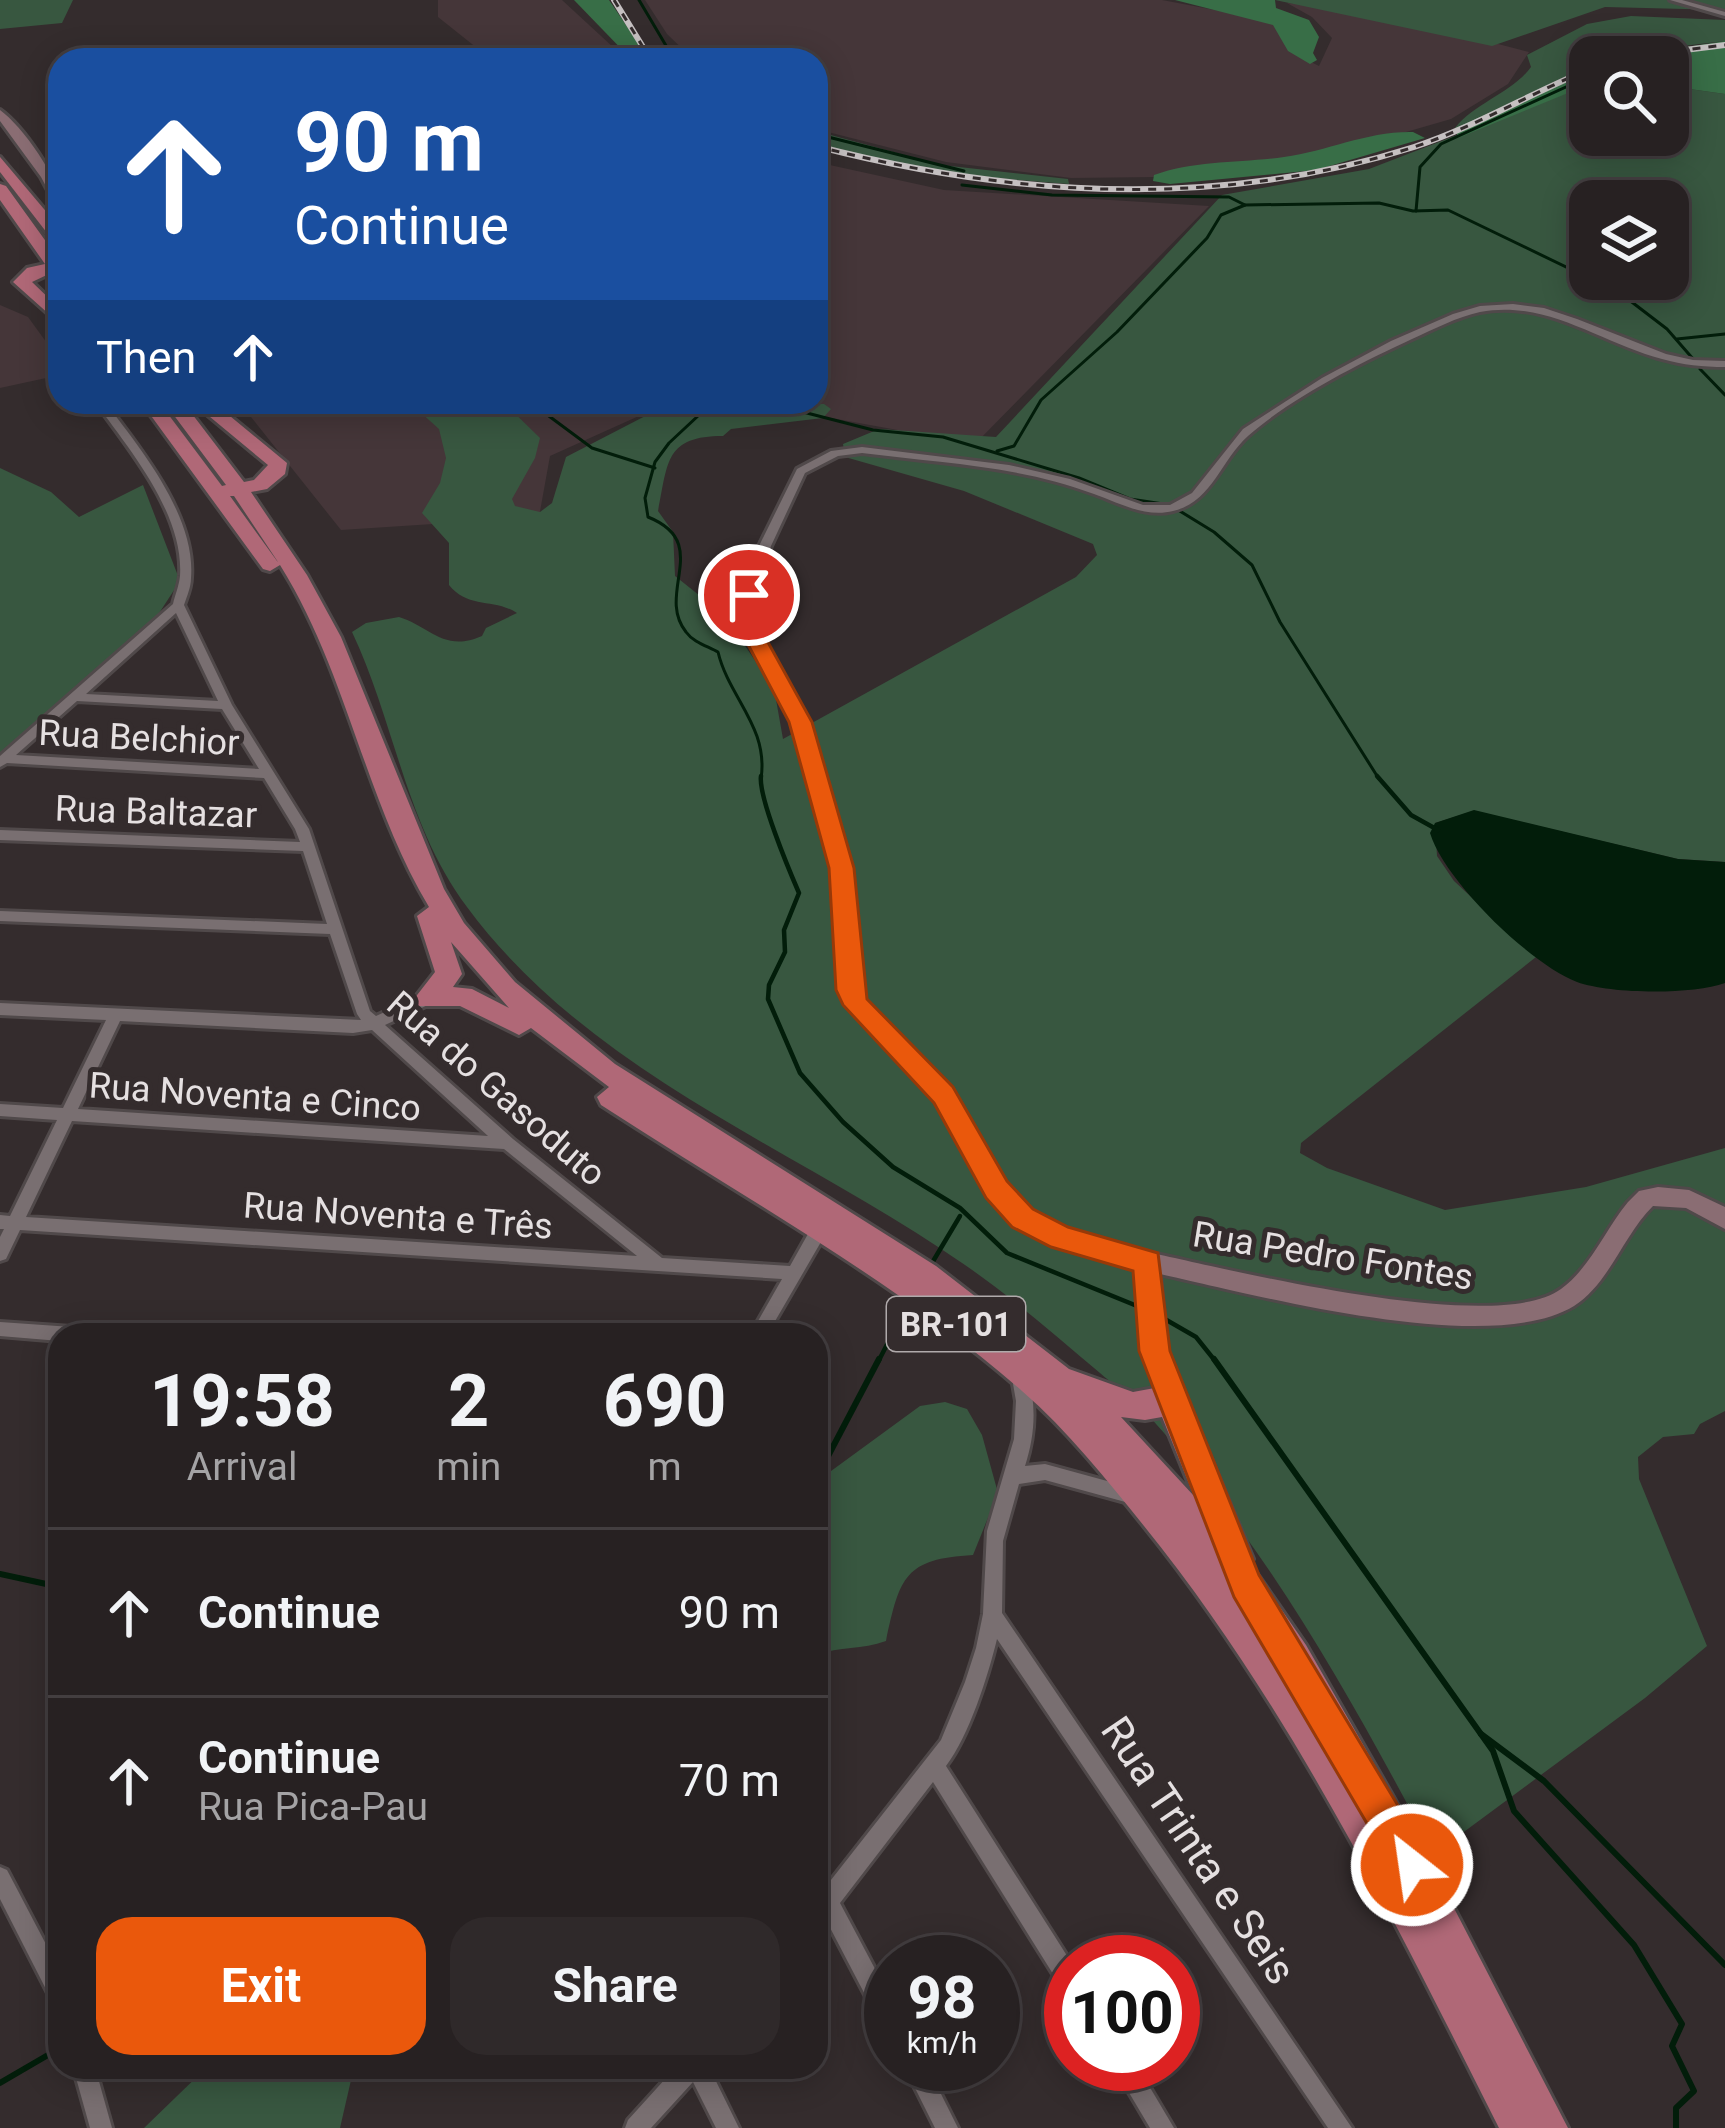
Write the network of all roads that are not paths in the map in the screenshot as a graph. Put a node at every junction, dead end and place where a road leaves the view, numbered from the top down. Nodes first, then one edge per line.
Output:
1 (1674, 0) edge
2 (1725, 14) edge
3 (0, 112) edge
4 (0, 162) edge
5 (48, 178) edge
6 (0, 189) edge
7 (48, 214) edge
8 (48, 255) edge
9 (48, 271) edge
10 (48, 307) edge
11 (1725, 364) edge
12 (109, 414) edge
13 (159, 414) edge
14 (181, 414) edge
15 (216, 414) edge
16 (211, 487) junction
17 (241, 491) junction
18 (178, 605) junction
19 (75, 697) junction
20 (226, 705) junction
21 (3, 761) edge
22 (269, 774) junction
23 (0, 835) edge
24 (309, 847) junction
25 (0, 916) edge
26 (430, 916) junction
27 (334, 929) junction
28 (427, 999) junction
29 (0, 1009) edge
30 (116, 1014) junction
31 (373, 1024) junction
32 (519, 1025) junction
33 (0, 1110) edge
34 (64, 1113) junction
35 (506, 1143) junction
36 (1725, 1220) edge
37 (6, 1222) edge
38 (819, 1230) junction
39 (0, 1254) edge
40 (1148, 1262) junction
41 (661, 1266) junction
42 (793, 1273) junction
43 (765, 1323) edge
44 (0, 1329) edge
45 (48, 1332) edge
46 (1033, 1369) junction
47 (1172, 1399) junction
48 (1016, 1476) junction
49 (1145, 1501) junction
50 (1246, 1585) junction
51 (992, 1615) junction
52 (934, 1765) junction
53 (0, 1877) edge
54 (828, 1901) edge
55 (828, 1919) edge
56 (1044, 1939) edge
57 (48, 1970) edge
58 (864, 1977) edge
59 (87, 2079) edge
60 (683, 2079) edge
61 (701, 2079) edge
62 (928, 2091) edge
63 (1140, 2091) edge
64 (101, 2128) edge
65 (636, 2128) edge
66 (728, 2128) edge
67 (947, 2128) edge
68 (1163, 2128) edge
69 (1341, 2128) edge
70 (1521, 2128) edge
71 (1547, 2128) edge

1 - 2 street
3 - 5 street
4 - 7 highway
6 - 8 highway
9 - 10 highway
11 - 40 street, Rua Pedro Fontes
12 - 18 street
13 - 16 highway, BR-101
14 - 17 highway, BR-101
15 - 17 highway
16 - 17 highway
16 - 26 highway, BR-101
17 - 46 highway, BR-101
18 - 19 street
18 - 20 street, Rua do Gasoduto
19 - 20 street
19 - 21 street
20 - 22 street, Rua do Gasoduto
21 - 22 street, Rua Belchior
22 - 24 street, Rua do Gasoduto
23 - 24 street, Rua Baltazar
24 - 27 street, Rua do Gasoduto
25 - 27 street
26 - 28 highway
26 - 32 highway, BR-101
27 - 31 street, Rua do Gasoduto
28 - 31 street
28 - 32 highway
29 - 30 street
30 - 31 street
30 - 34 street
31 - 35 street, Rua do Gasoduto
32 - 38 highway, BR-101
33 - 34 street, Rua Noventa e Cinco
34 - 35 street, Rua Noventa e Cinco
34 - 37 street
35 - 41 street, Rua do Gasoduto
36 - 40 street, Rua Pedro Fontes
37 - 39 street
37 - 41 street, Rua Noventa e Três
38 - 42 street
38 - 46 highway, BR-101
40 - 47 street
41 - 42 street, Rua Noventa e Três
42 - 43 street
44 - 45 street
46 - 47 highway
46 - 48 street
46 - 49 highway, BR-101
46 - 50 highway, BR-101
47 - 50 highway
48 - 49 street
48 - 51 street
49 - 70 highway, BR-101
50 - 71 highway, BR-101
51 - 52 street
51 - 69 street, Rua Trinta e Seis
52 - 54 street
52 - 56 street
53 - 57 street
55 - 58 street
59 - 64 street
60 - 65 street
61 - 66 street
62 - 67 street
63 - 68 street

